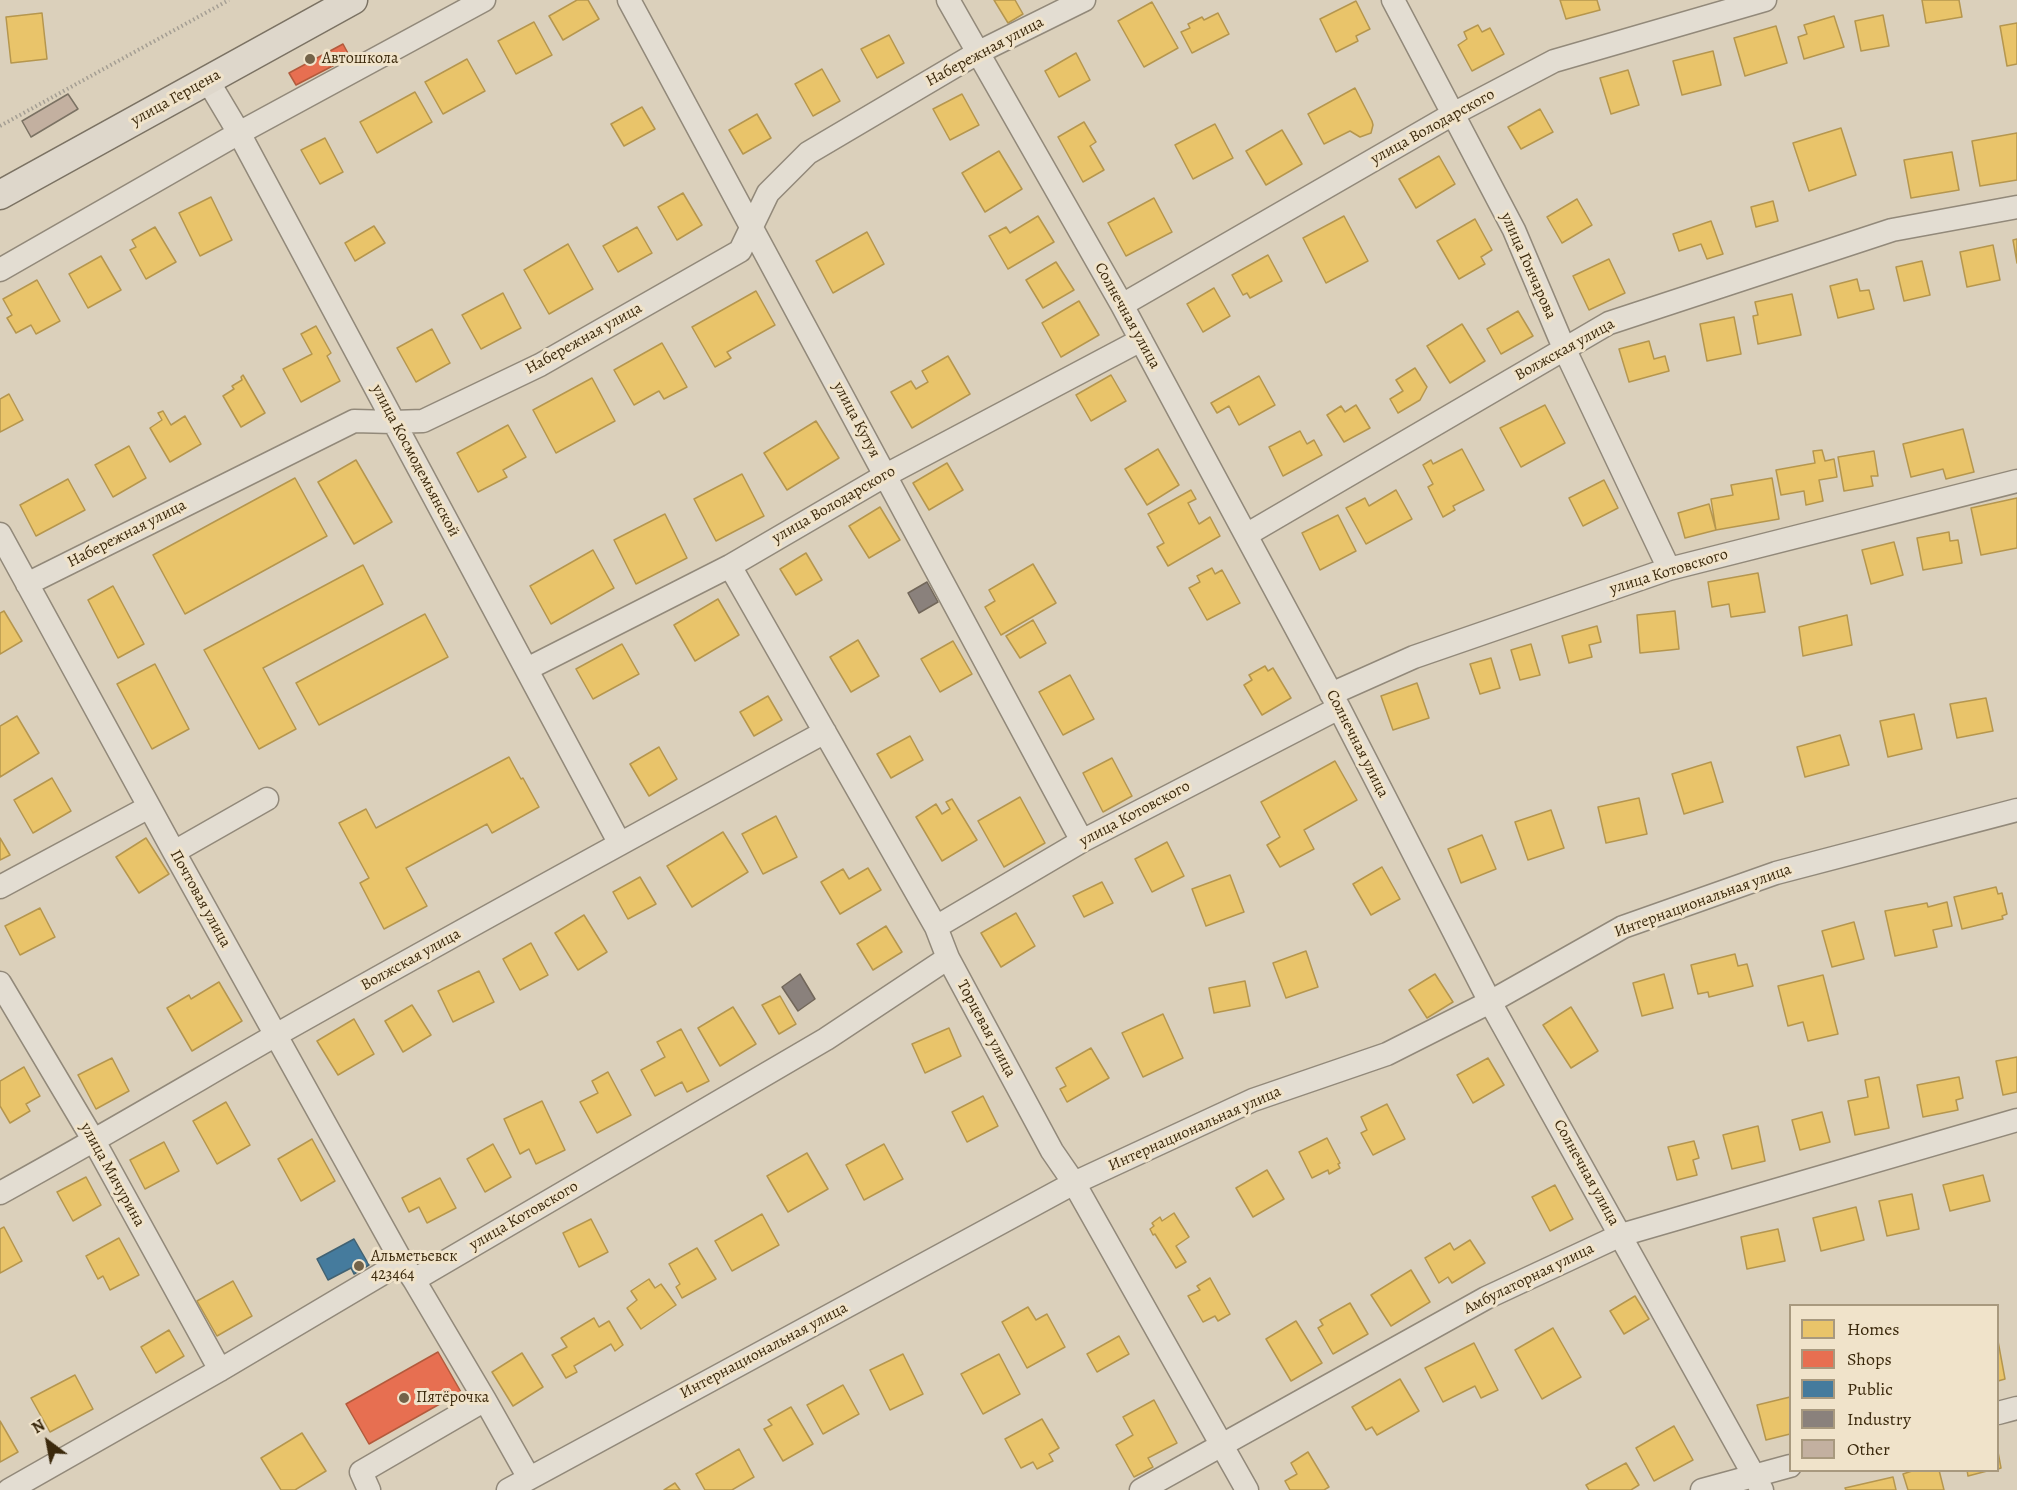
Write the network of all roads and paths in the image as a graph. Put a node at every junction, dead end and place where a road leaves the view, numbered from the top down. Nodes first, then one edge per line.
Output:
1 (229, 0) edge
2 (353, 0) edge
3 (484, 0) edge
4 (629, 0) edge
5 (948, 0) edge
6 (1084, 0) edge
7 (1394, 0) edge
8 (1765, 0) edge
9 (979, 52) junction
10 (208, 81) junction
11 (1453, 114) junction
12 (0, 126) edge
13 (239, 133) junction
14 (0, 195) edge
15 (2017, 207) edge
16 (753, 228) junction
17 (0, 270) edge
18 (1122, 305) junction
19 (1141, 340) junction
20 (1564, 348) junction
21 (393, 422) junction
22 (886, 475) junction
23 (2017, 481) edge
24 (0, 534) edge
25 (1246, 535) junction
26 (730, 566) junction
27 (1669, 569) junction
28 (15, 576) edge
29 (527, 669) junction
30 (1335, 701) junction
31 (825, 732) junction
32 (267, 799) dead end
33 (149, 807) junction
34 (2017, 810) edge
35 (1082, 841) junction
36 (620, 843) junction
37 (174, 852) junction
38 (0, 887) edge
39 (936, 927) junction
40 (948, 958) junction
41 (0, 983) edge
42 (1490, 1002) junction
43 (275, 1036) junction
44 (2017, 1120) edge
45 (94, 1141) junction
46 (1074, 1183) junction
47 (0, 1193) edge
48 (1620, 1234) junction
49 (408, 1271) junction
50 (220, 1370) junction
51 (485, 1400) junction
52 (2017, 1408) edge
53 (1999, 1413) edge
54 (1222, 1446) junction
55 (1789, 1467) edge
56 (529, 1478) junction
57 (1758, 1483) edge
58 (9, 1490) edge
59 (369, 1490) edge
60 (508, 1490) edge
61 (1141, 1490) edge
62 (1247, 1490) edge
63 (1702, 1490) edge

1 - 12 path
2 - 10 main road, улица Герцена
3 - 13 street
4 - 16 street, улица Кутуя
5 - 9 street, Солнечная улица
6 - 9 street, Набережная улица
7 - 11 street, улица Гончарова
8 - 11 street, улица Володарского
9 - 16 street, Набережная улица
9 - 18 street, Солнечная улица
10 - 13 street, улица Космодемьянской
10 - 14 main road, улица Герцена
11 - 18 street, улица Володарского
11 - 20 street, улица Гончарова
13 - 17 street
13 - 21 street, улица Космодемьянской
15 - 20 street, Волжская улица
16 - 21 street, Набережная улица
16 - 22 street, улица Кутуя
18 - 19 street, Солнечная улица
19 - 22 street, улица Володарского
19 - 25 street, Солнечная улица
20 - 25 street, Волжская улица
20 - 27 street, улица Гончарова
21 - 28 street, Набережная улица
21 - 29 street, улица Космодемьянской
22 - 26 street, улица Володарского
22 - 35 street, улица Кутуя
23 - 27 street, улица Котовского
24 - 28 street, Почтовая улица
25 - 30 street, Солнечная улица
26 - 29 street, улица Володарского
26 - 31 street, Торцевая улица
27 - 30 street, улица Котовского
28 - 33 street, Почтовая улица
29 - 36 street, улица Космодемьянской
30 - 35 street, улица Котовского
30 - 42 street, Солнечная улица
31 - 36 street, Волжская улица
31 - 39 street, Торцевая улица
32 - 37 street
33 - 37 street, Почтовая улица
33 - 38 street
34 - 42 street, Интернациональная улица
35 - 39 street, улица Котовского
36 - 43 street, Волжская улица
37 - 43 street, Почтовая улица
39 - 40 street, Торцевая улица
40 - 46 street, Торцевая улица
40 - 49 street, улица Котовского
41 - 45 street, улица Мичурина
42 - 46 street, Интернациональная улица
42 - 48 street, Солнечная улица
43 - 45 street, Волжская улица
43 - 49 street, Почтовая улица
44 - 48 street, Амбулаторная улица
45 - 47 street, Волжская улица
45 - 50 street, улица Мичурина
46 - 54 street, Торцевая улица
46 - 56 street, Интернациональная улица
48 - 54 street, Амбулаторная улица
48 - 57 street, Солнечная улица
49 - 50 street, улица Котовского
49 - 51 street, Почтовая улица
50 - 58 street, улица Котовского
51 - 56 street, Почтовая улица
51 - 59 street
52 - 53 street
54 - 61 street, Амбулаторная улица
54 - 62 street, Торцевая улица
55 - 57 street
56 - 60 street, Интернациональная улица
57 - 63 street

